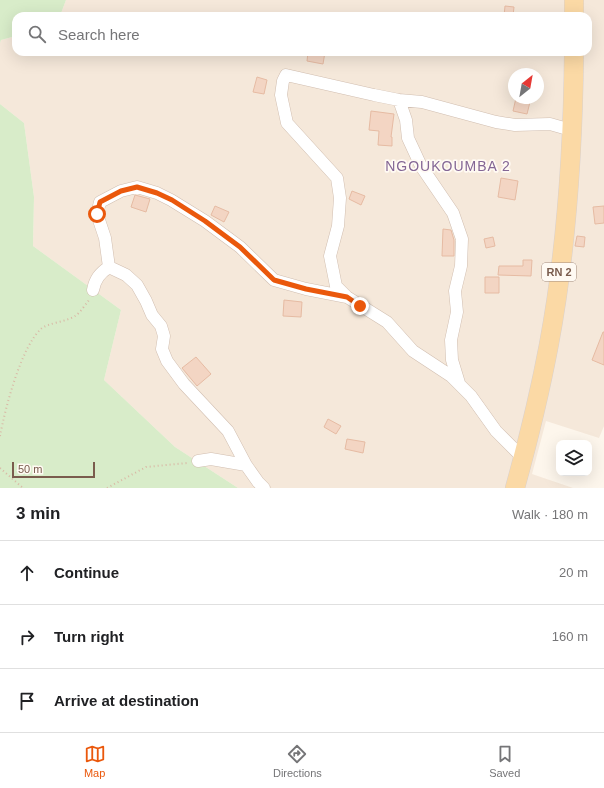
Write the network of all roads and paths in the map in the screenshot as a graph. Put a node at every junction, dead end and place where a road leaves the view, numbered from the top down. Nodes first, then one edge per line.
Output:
1 (574, 0) edge
2 (574, 12) edge
3 (574, 56) edge
4 (399, 100) junction
5 (571, 130) junction
6 (109, 267) junction
7 (93, 290) joint
8 (347, 297) junction
9 (459, 384) junction
10 (0, 436) edge
11 (523, 458) junction
12 (198, 461) joint
13 (246, 465) junction
14 (0, 468) edge
15 (23, 488) edge
16 (106, 488) edge
17 (264, 488) edge
18 (515, 488) edge

1 - 2 main road
3 - 5 main road, RN 2
4 - 5 street
4 - 8 street
4 - 9 street
5 - 11 main road, RN 2
6 - 7 street
6 - 8 street
6 - 13 street
7 - 10 path
8 - 9 street
9 - 11 street
11 - 18 main road, RN 2
12 - 13 street
12 - 16 path
13 - 17 street
14 - 15 path

